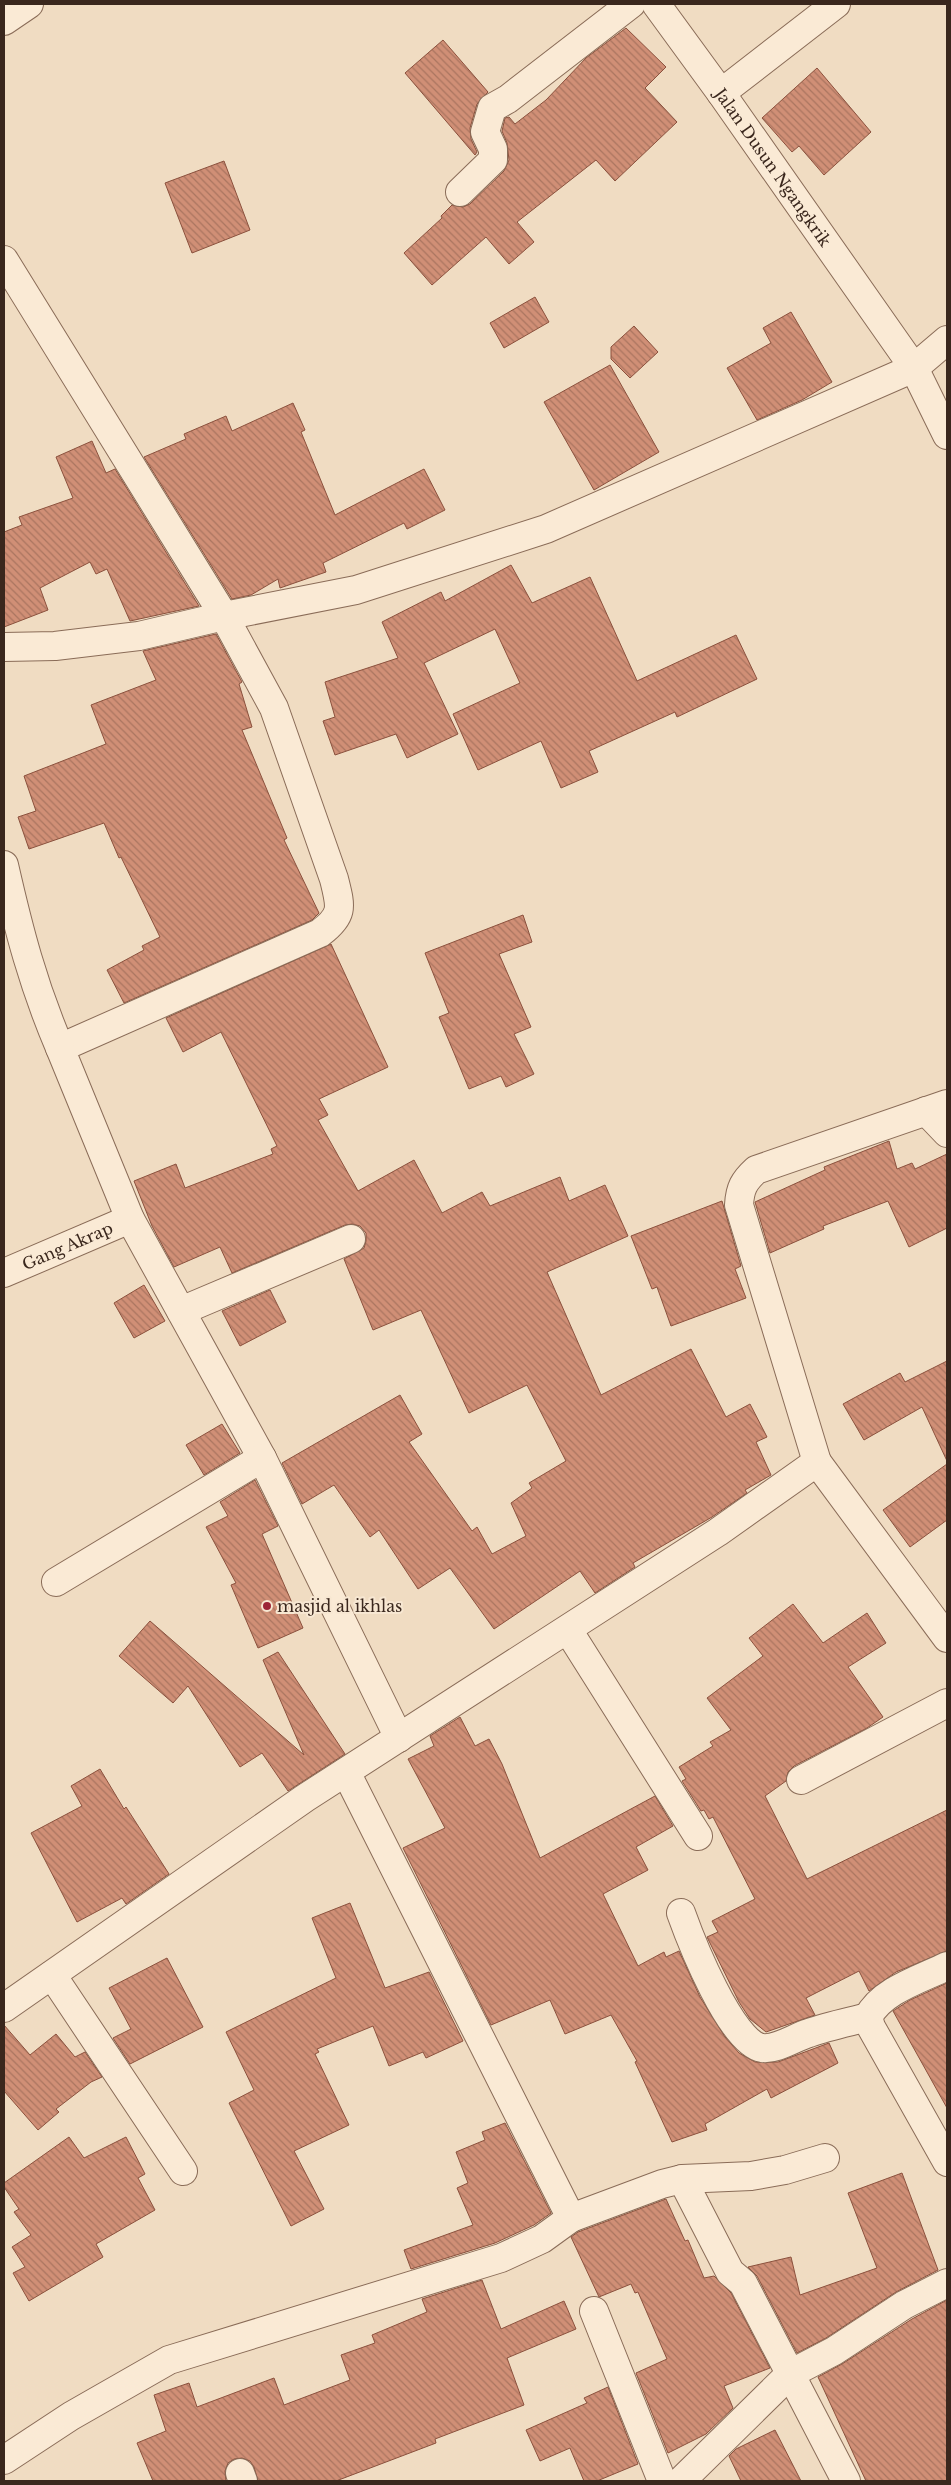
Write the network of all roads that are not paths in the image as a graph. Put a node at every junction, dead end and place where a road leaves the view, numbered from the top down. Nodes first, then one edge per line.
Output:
1 (30, 4) edge
2 (631, 4) edge
3 (656, 4) edge
4 (836, 4) edge
5 (4, 21) edge
6 (721, 93) junction
7 (460, 192) dead end
8 (4, 260) edge
9 (947, 340) edge
10 (914, 368) junction
11 (947, 435) edge
12 (224, 616) junction
13 (4, 647) edge
14 (4, 865) edge
15 (60, 1048) junction
16 (937, 1108) edge
17 (947, 1133) edge
18 (130, 1219) junction
19 (351, 1239) dead end
20 (4, 1273) edge
21 (181, 1311) junction
22 (262, 1458) junction
23 (817, 1462) junction
24 (56, 1582) dead end
25 (568, 1630) junction
26 (947, 1638) edge
27 (947, 1703) edge
28 (399, 1738) junction
29 (346, 1772) junction
30 (801, 1780) dead end
31 (698, 1836) dead end
32 (681, 1913) dead end
33 (947, 1966) edge
34 (52, 1975) junction
35 (4, 2008) edge
36 (868, 2017) junction
37 (825, 2158) dead end
38 (947, 2162) edge
39 (182, 2171) dead end
40 (682, 2180) junction
41 (571, 2218) junction
42 (947, 2283) edge
43 (594, 2311) dead end
44 (790, 2374) junction
45 (4, 2460) edge
46 (662, 2481) edge
47 (681, 2481) edge
48 (846, 2481) edge

1 - 5 street
2 - 7 street
3 - 6 street, Jalan Dusun Ngangkrik
4 - 6 street
6 - 10 street, Jalan Dusun Ngangkrik
8 - 12 street
9 - 10 street
10 - 11 street, Jalan Dusun Ngangkrik
10 - 12 street
12 - 13 street
12 - 15 street
14 - 15 street
15 - 18 street
16 - 17 street
16 - 23 street
18 - 20 street, Gang Akrap
18 - 21 street
19 - 21 street
21 - 22 street
22 - 24 street
22 - 28 street
23 - 25 street
23 - 26 street
25 - 28 street
25 - 31 street
27 - 30 street
28 - 29 street
29 - 34 street
29 - 41 street
32 - 36 street
33 - 36 street
34 - 35 street
34 - 39 street
36 - 38 street
37 - 40 street
40 - 41 street
40 - 44 street
41 - 45 street
42 - 44 street
43 - 46 street
44 - 47 street
44 - 48 street

